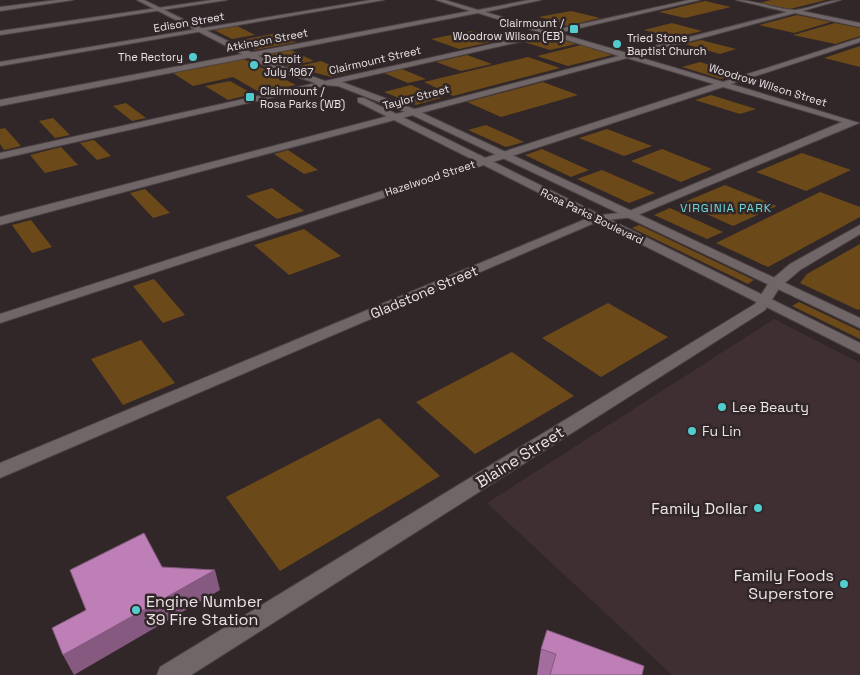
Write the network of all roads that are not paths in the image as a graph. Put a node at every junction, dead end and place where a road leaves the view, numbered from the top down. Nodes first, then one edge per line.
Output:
1 (39, 0) edge
2 (70, 0) edge
3 (140, 0) edge
4 (224, 0) edge
5 (381, 0) edge
6 (439, 0) edge
7 (538, 0) edge
8 (697, 0) edge
9 (739, 0) edge
10 (838, 0) edge
11 (0, 5) edge
12 (0, 10) edge
13 (159, 10) junction
14 (478, 11) junction
15 (793, 12) junction
16 (860, 25) edge
17 (199, 30) junction
18 (0, 33) edge
19 (550, 33) junction
20 (860, 40) edge
21 (249, 55) junction
22 (627, 55) junction
23 (0, 64) edge
24 (324, 83) junction
25 (724, 84) junction
26 (0, 103) edge
27 (411, 111) junction
28 (393, 116) junction
29 (855, 123) edge
30 (503, 155) junction
31 (0, 156) edge
32 (482, 161) junction
33 (629, 214) junction
34 (598, 218) junction
35 (0, 221) edge
36 (860, 229) edge
37 (774, 284) junction
38 (763, 301) junction
39 (0, 319) edge
40 (860, 324) edge
41 (860, 349) edge
42 (0, 471) edge
43 (169, 675) edge

1 - 11 street
2 - 12 street
3 - 13 street, Rosa Parks Boulevard
4 - 13 street
5 - 17 street, Edison Street
6 - 14 street, Woodrow Wilson Street
7 - 14 street, Atkinson Street
8 - 19 street, Clairmount Street
9 - 15 street
10 - 15 street, Taylor Street
13 - 17 street, Rosa Parks Boulevard
13 - 18 street
14 - 19 street, Woodrow Wilson Street
14 - 21 street, Atkinson Street
15 - 16 street
15 - 22 street, Taylor Street
17 - 21 street, Rosa Parks Boulevard
17 - 23 street, Edison Street
19 - 22 street, Woodrow Wilson Street
19 - 24 street, Clairmount Street
20 - 25 street, Hazelwood Street
21 - 24 street, Rosa Parks Boulevard
21 - 26 street, Atkinson Street
22 - 25 street, Woodrow Wilson Street
22 - 27 street, Taylor Street
24 - 27 street, Rosa Parks Boulevard
24 - 28 street, Rosa Parks Boulevard
24 - 31 street, Clairmount Street
25 - 29 street, Woodrow Wilson Street
25 - 30 street, Hazelwood Street
27 - 28 street, Taylor Street
27 - 30 street, Rosa Parks Boulevard
28 - 32 street, Rosa Parks Boulevard
28 - 35 street, Taylor Street
29 - 33 street, Gladstone Street
30 - 32 street, Hazelwood Street
30 - 33 street, Rosa Parks Boulevard
32 - 34 street, Rosa Parks Boulevard
32 - 39 street, Hazelwood Street
33 - 34 street, Gladstone Street
33 - 37 street, Rosa Parks Boulevard
34 - 38 street, Rosa Parks Boulevard
34 - 42 street, Gladstone Street
36 - 37 street, Blaine Street
37 - 38 street, Blaine Street
37 - 40 street, Rosa Parks Boulevard
38 - 41 street, Rosa Parks Boulevard
38 - 43 street, Blaine Street

